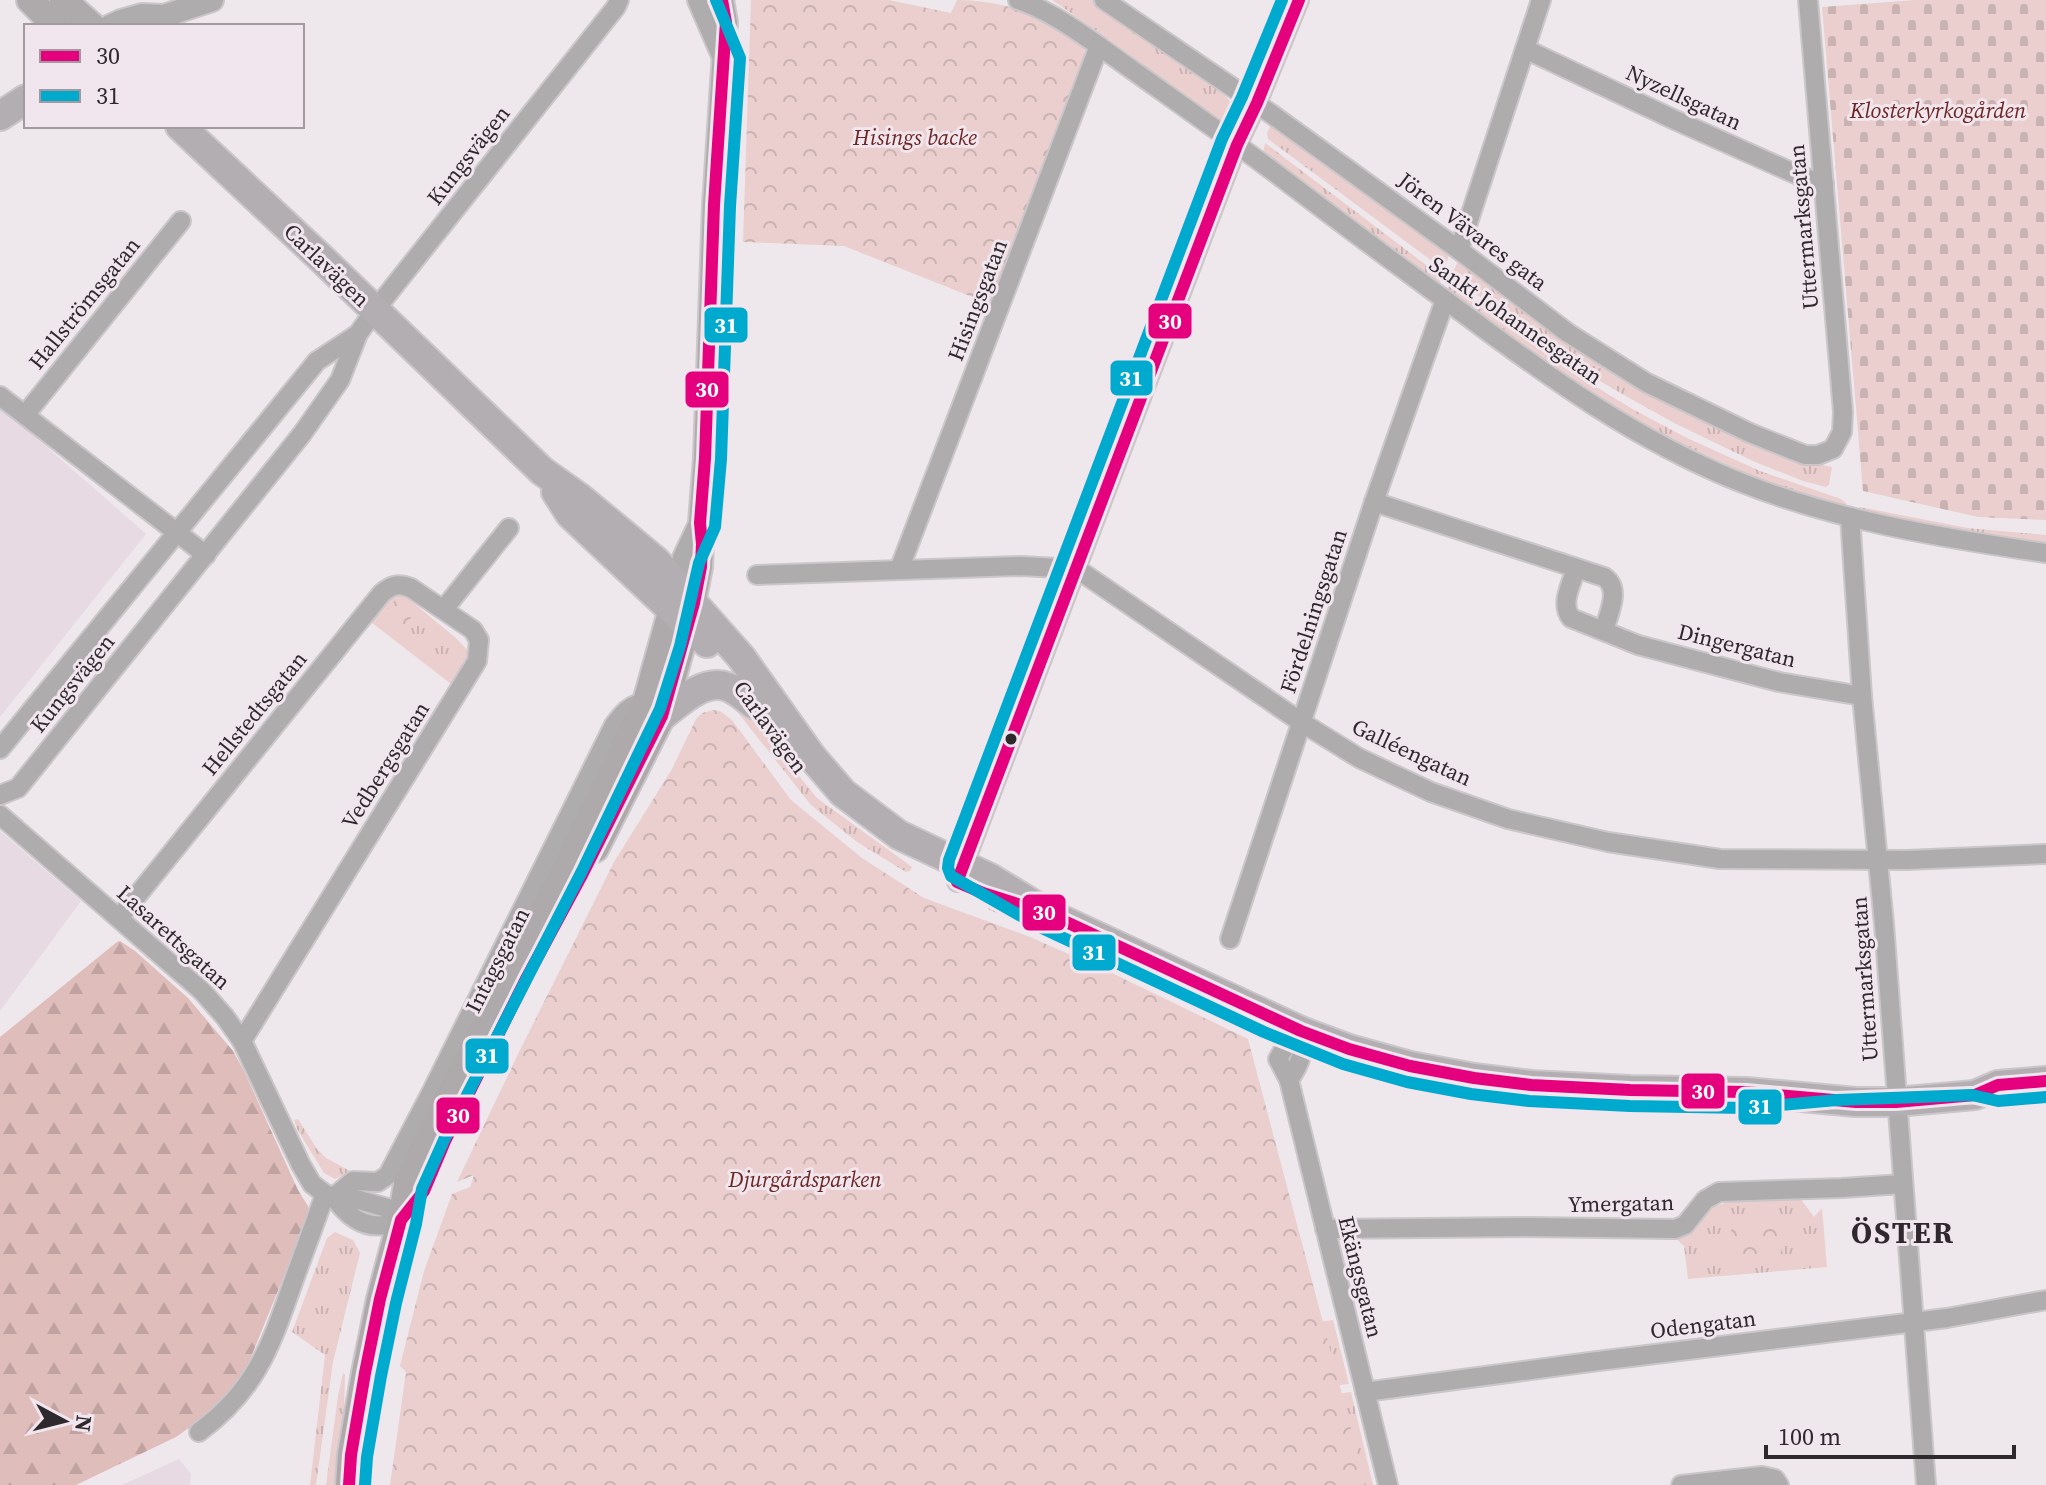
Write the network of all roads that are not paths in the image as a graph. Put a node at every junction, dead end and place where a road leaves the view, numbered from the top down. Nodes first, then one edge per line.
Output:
1 (30, 0) edge
2 (63, 0) edge
3 (212, 0) edge
4 (699, 0) edge
5 (722, 0) edge
6 (1018, 0) edge
7 (1104, 0) edge
8 (1299, 0) edge
9 (1541, 0) edge
10 (1808, 0) edge
11 (621, 2) edge
12 (158, 21) edge
13 (54, 24) edge
14 (90, 24) edge
15 (114, 24) edge
16 (1099, 46) junction
17 (1525, 49) junction
18 (724, 58) junction
19 (24, 100) edge
20 (1257, 103) junction
21 (0, 116) edge
22 (182, 128) edge
23 (1237, 145) junction
24 (1824, 184) junction
25 (181, 221) dead end
26 (1459, 250) junction
27 (1445, 300) junction
28 (375, 310) junction
29 (358, 334) junction
30 (317, 361) junction
31 (340, 380) junction
32 (0, 396) edge
33 (25, 415) junction
34 (1833, 449) joint
35 (1374, 502) junction
36 (1850, 517) junction
37 (509, 528) dead end
38 (176, 533) junction
39 (2046, 553) edge
40 (206, 555) junction
41 (1077, 569) junction
42 (1576, 569) junction
43 (899, 570) junction
44 (757, 575) dead end
45 (683, 605) junction
46 (444, 609) junction
47 (1604, 631) junction
48 (1862, 696) junction
49 (755, 705) junction
50 (654, 709) junction
51 (1301, 722) junction
52 (0, 749) edge
53 (0, 795) edge
54 (0, 815) edge
55 (2046, 854) edge
56 (1879, 860) junction
57 (960, 874) junction
58 (119, 918) junction
59 (1230, 939) dead end
60 (1301, 1031) junction
61 (242, 1041) junction
62 (2046, 1081) edge
63 (1896, 1092) junction
64 (1903, 1184) junction
65 (329, 1196) junction
66 (401, 1220) junction
67 (1325, 1229) junction
68 (2046, 1300) edge
69 (1914, 1322) junction
70 (1365, 1392) junction
71 (199, 1432) dead end
72 (349, 1485) edge
73 (1388, 1485) edge
74 (1681, 1485) edge
75 (1779, 1485) edge
76 (1926, 1485) edge

1 - 13 main road
2 - 14 main road
3 - 12 street
4 - 18 street, Intagsgatan
5 - 18 street, Intagsgatan
6 - 16 street, Sankt Johannesgatan
7 - 20 street, Jören Vävares gata
8 - 20 street
9 - 17 street
10 - 24 street, Uttermarksgatan
11 - 28 street, Kungsvägen
12 - 15 street
16 - 23 street, Sankt Johannesgatan
16 - 43 street, Hisingsgatan
17 - 24 street, Nyzellsgatan
17 - 26 street
18 - 45 street, Intagsgatan
19 - 21 main road
20 - 23 street
20 - 26 street, Jören Vävares gata
22 - 28 main road, Carlavägen
23 - 27 street, Sankt Johannesgatan
23 - 41 street
24 - 34 street, Uttermarksgatan
25 - 33 street, Hallströmsgatan
26 - 34 street, Jören Vävares gata
27 - 35 street, Fördelningsgatan
27 - 36 street, Sankt Johannesgatan
28 - 29 street, Kungsvägen
28 - 45 main road, Carlavägen
29 - 30 street, Kungsvägen
29 - 31 street, Kungsvägen
30 - 31 street
30 - 38 street, Kungsvägen
31 - 40 street, Kungsvägen
32 - 33 street
33 - 38 street
35 - 42 street
35 - 51 street, Fördelningsgatan
36 - 39 street, Sankt Johannesgatan
36 - 48 street, Uttermarksgatan
37 - 46 street
38 - 40 street
38 - 52 street, Kungsvägen
40 - 53 street, Kungsvägen
41 - 43 street
41 - 51 street, Galléengatan
41 - 57 street
42 - 47 street, Dingergatan
42 - 47 street
43 - 44 street
45 - 49 main road, Carlavägen
45 - 50 main road, Intagsgatan
45 - 57 main road, Carlavägen
46 - 58 street, Hellstedtsgatan
46 - 61 street, Vedbergsgatan
47 - 48 street, Dingergatan
48 - 56 street, Uttermarksgatan
49 - 50 main road
49 - 57 main road, Carlavägen
50 - 65 street, Intagsgatan
50 - 66 main road, Intagsgatan
51 - 56 street, Galléengatan
51 - 59 street, Fördelningsgatan
54 - 58 street, Lasarettsgatan
55 - 56 street, Galléengatan
56 - 63 street, Uttermarksgatan
57 - 60 main road, Carlavägen
58 - 61 street, Lasarettsgatan
60 - 63 main road, Carlavägen
60 - 67 street, Ekängsgatan
61 - 65 street, Lasarettsgatan
62 - 63 main road, Carlavägen
63 - 64 street, Uttermarksgatan
64 - 67 street, Ymergatan
64 - 69 street, Uttermarksgatan
65 - 66 street
65 - 71 street
66 - 72 main road
67 - 70 street, Ekängsgatan
68 - 69 street, Odengatan
69 - 70 street, Odengatan
69 - 76 street, Uttermarksgatan
70 - 73 street, Ekängsgatan
74 - 75 street

